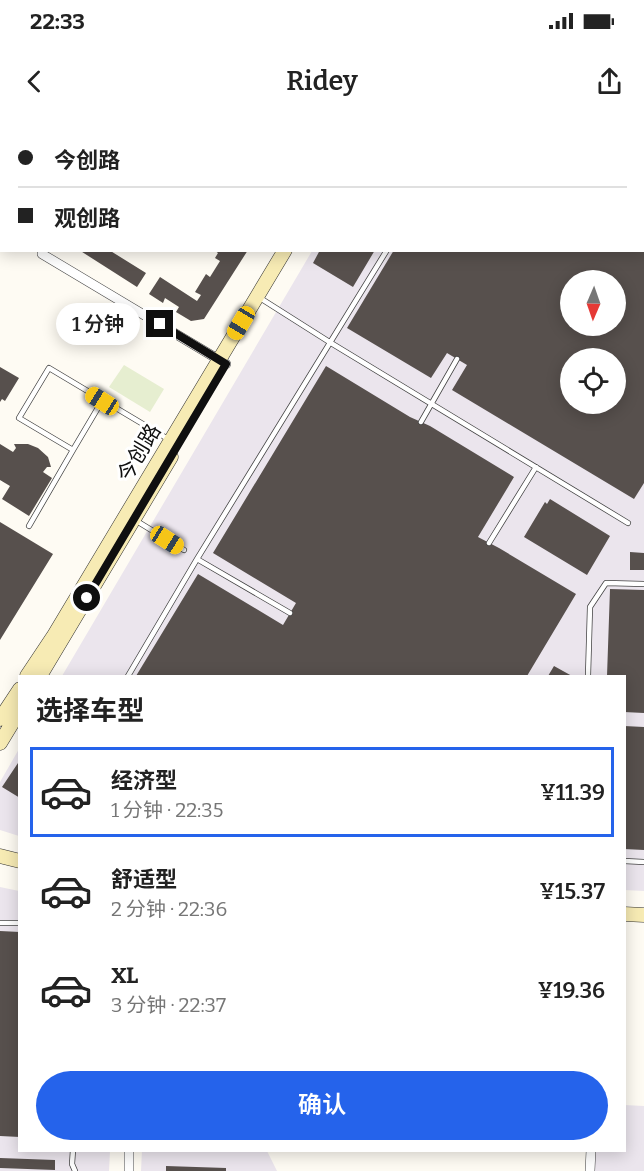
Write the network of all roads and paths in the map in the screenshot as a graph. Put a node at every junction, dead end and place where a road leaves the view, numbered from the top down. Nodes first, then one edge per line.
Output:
1 (284, 252) edge
2 (293, 252) edge
3 (386, 252) edge
4 (42, 254) dead end
5 (261, 298) junction
6 (331, 343) junction
7 (457, 359) dead end
8 (223, 361) junction
9 (102, 401) junction
10 (432, 404) junction
11 (421, 422) dead end
12 (171, 440) junction
13 (73, 450) junction
14 (536, 467) junction
15 (135, 520) junction
16 (628, 523) dead end
17 (29, 526) dead end
18 (489, 543) dead end
19 (184, 550) dead end
20 (197, 559) junction
21 (644, 584) edge
22 (290, 613) dead end
23 (28, 675) edge
24 (41, 675) edge
25 (129, 675) edge
26 (588, 675) edge
27 (18, 692) edge
28 (18, 713) edge
29 (0, 719) edge
30 (0, 742) edge
31 (0, 856) edge
32 (18, 860) edge
33 (626, 861) edge
34 (644, 862) edge
35 (626, 914) edge
36 (644, 915) edge
37 (0, 923) edge
38 (18, 924) edge
39 (73, 1152) edge
40 (129, 1152) edge
41 (591, 1152) edge
42 (75, 1171) edge
43 (129, 1171) edge
44 (590, 1171) edge

1 - 5 main road, 今创路
2 - 5 main road, 今创路
3 - 6 lane
4 - 8 street
5 - 6 lane
5 - 8 main road, 今创路
6 - 10 lane
6 - 20 lane
7 - 10 lane
8 - 12 main road, 今创路
8 - 15 main road, 今创路
9 - 12 lane
9 - 13 lane
9 - 13 lane
10 - 11 lane
10 - 14 lane
12 - 23 main road, 今创路
13 - 17 lane
14 - 16 lane
14 - 18 lane
15 - 19 lane
15 - 24 main road, 今创路
20 - 22 lane
20 - 25 lane
21 - 26 lane
27 - 29 main road
28 - 30 main road
31 - 32 main road
33 - 34 lane
35 - 36 main road
37 - 38 lane
39 - 42 lane
40 - 43 street
41 - 44 street

